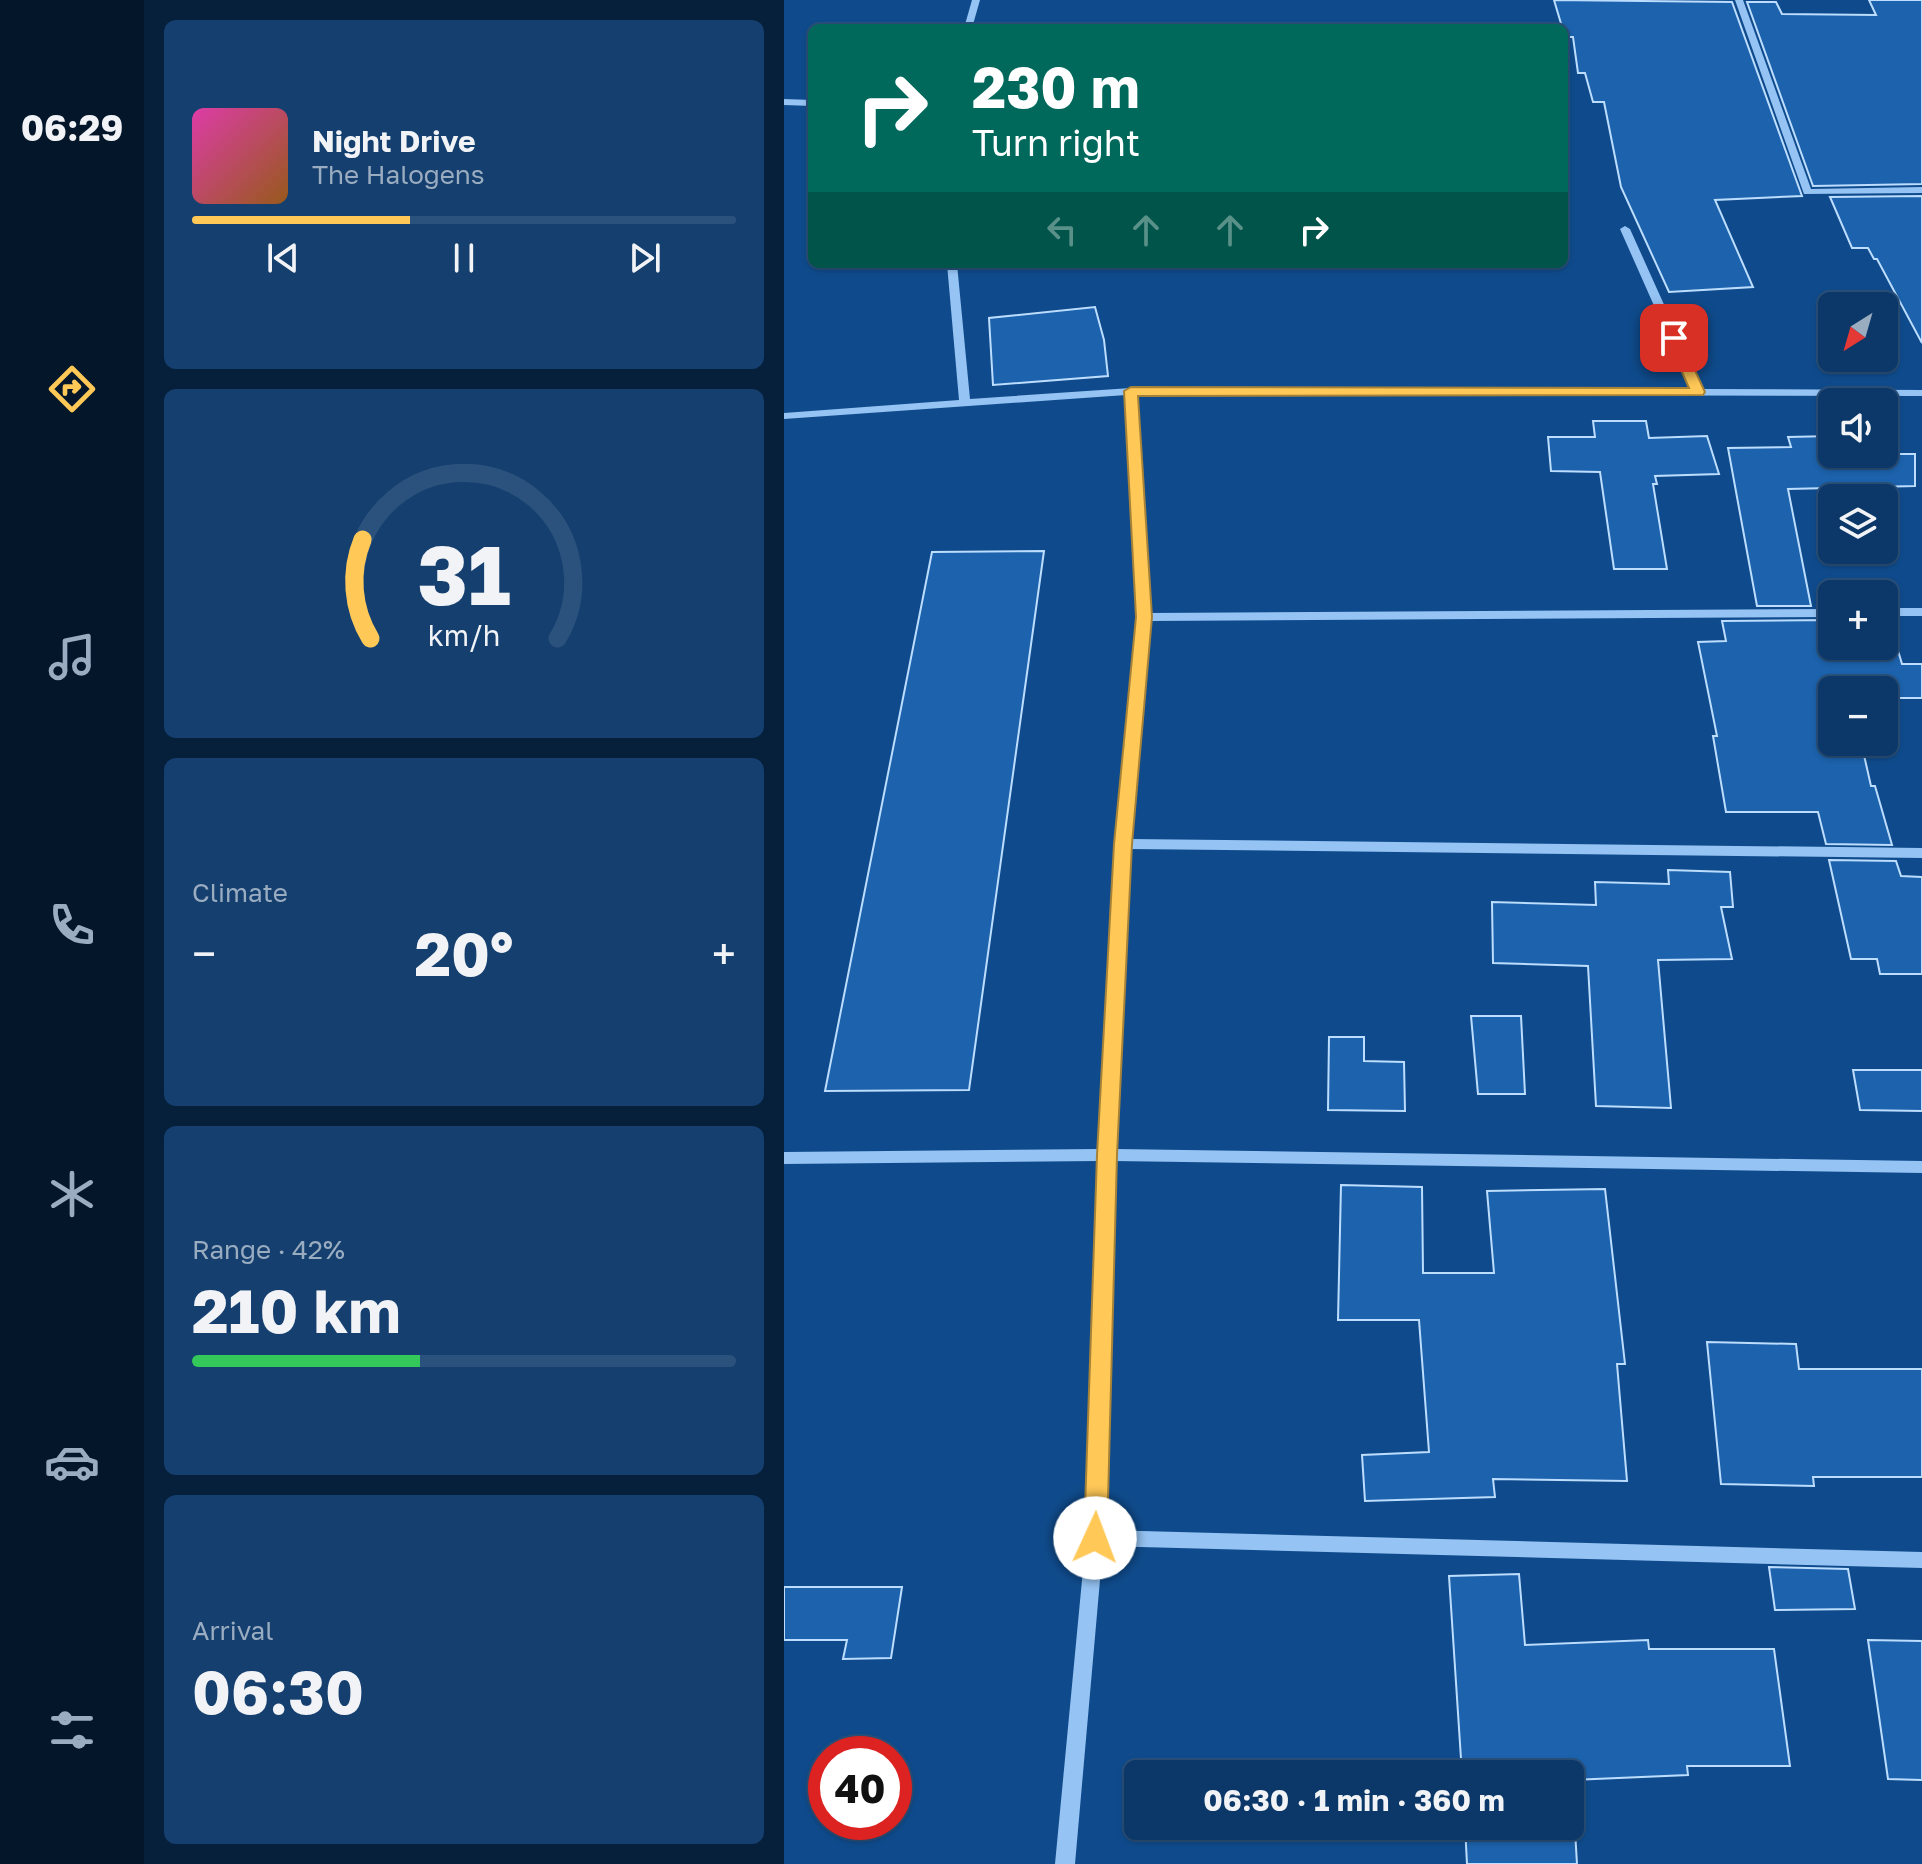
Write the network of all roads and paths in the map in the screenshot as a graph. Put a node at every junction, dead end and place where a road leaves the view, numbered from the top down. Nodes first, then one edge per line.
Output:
1 (976, 0) edge
2 (1739, 0) edge
3 (969, 24) edge
4 (784, 102) edge
5 (808, 103) edge
6 (1922, 190) edge
7 (1625, 229) dead end
8 (952, 268) edge
9 (1131, 391) junction
10 (1698, 392) junction
11 (1922, 393) edge
12 (965, 404) junction
13 (784, 416) edge
14 (1898, 612) edge
15 (1922, 612) edge
16 (1818, 613) edge
17 (1144, 617) junction
18 (1123, 844) junction
19 (1922, 853) edge
20 (1107, 1155) junction
21 (784, 1158) edge
22 (1922, 1167) edge
23 (1095, 1538) junction
24 (1922, 1560) edge
25 (1065, 1864) edge

1 - 3 street
2 - 6 street
4 - 5 street
7 - 10 street
8 - 12 street
9 - 10 street
9 - 12 street
9 - 17 street
10 - 11 street
12 - 13 street
14 - 15 street
16 - 17 street
17 - 18 street
18 - 19 street
18 - 20 street
20 - 21 street
20 - 22 street
20 - 23 street
23 - 24 street
23 - 25 street

